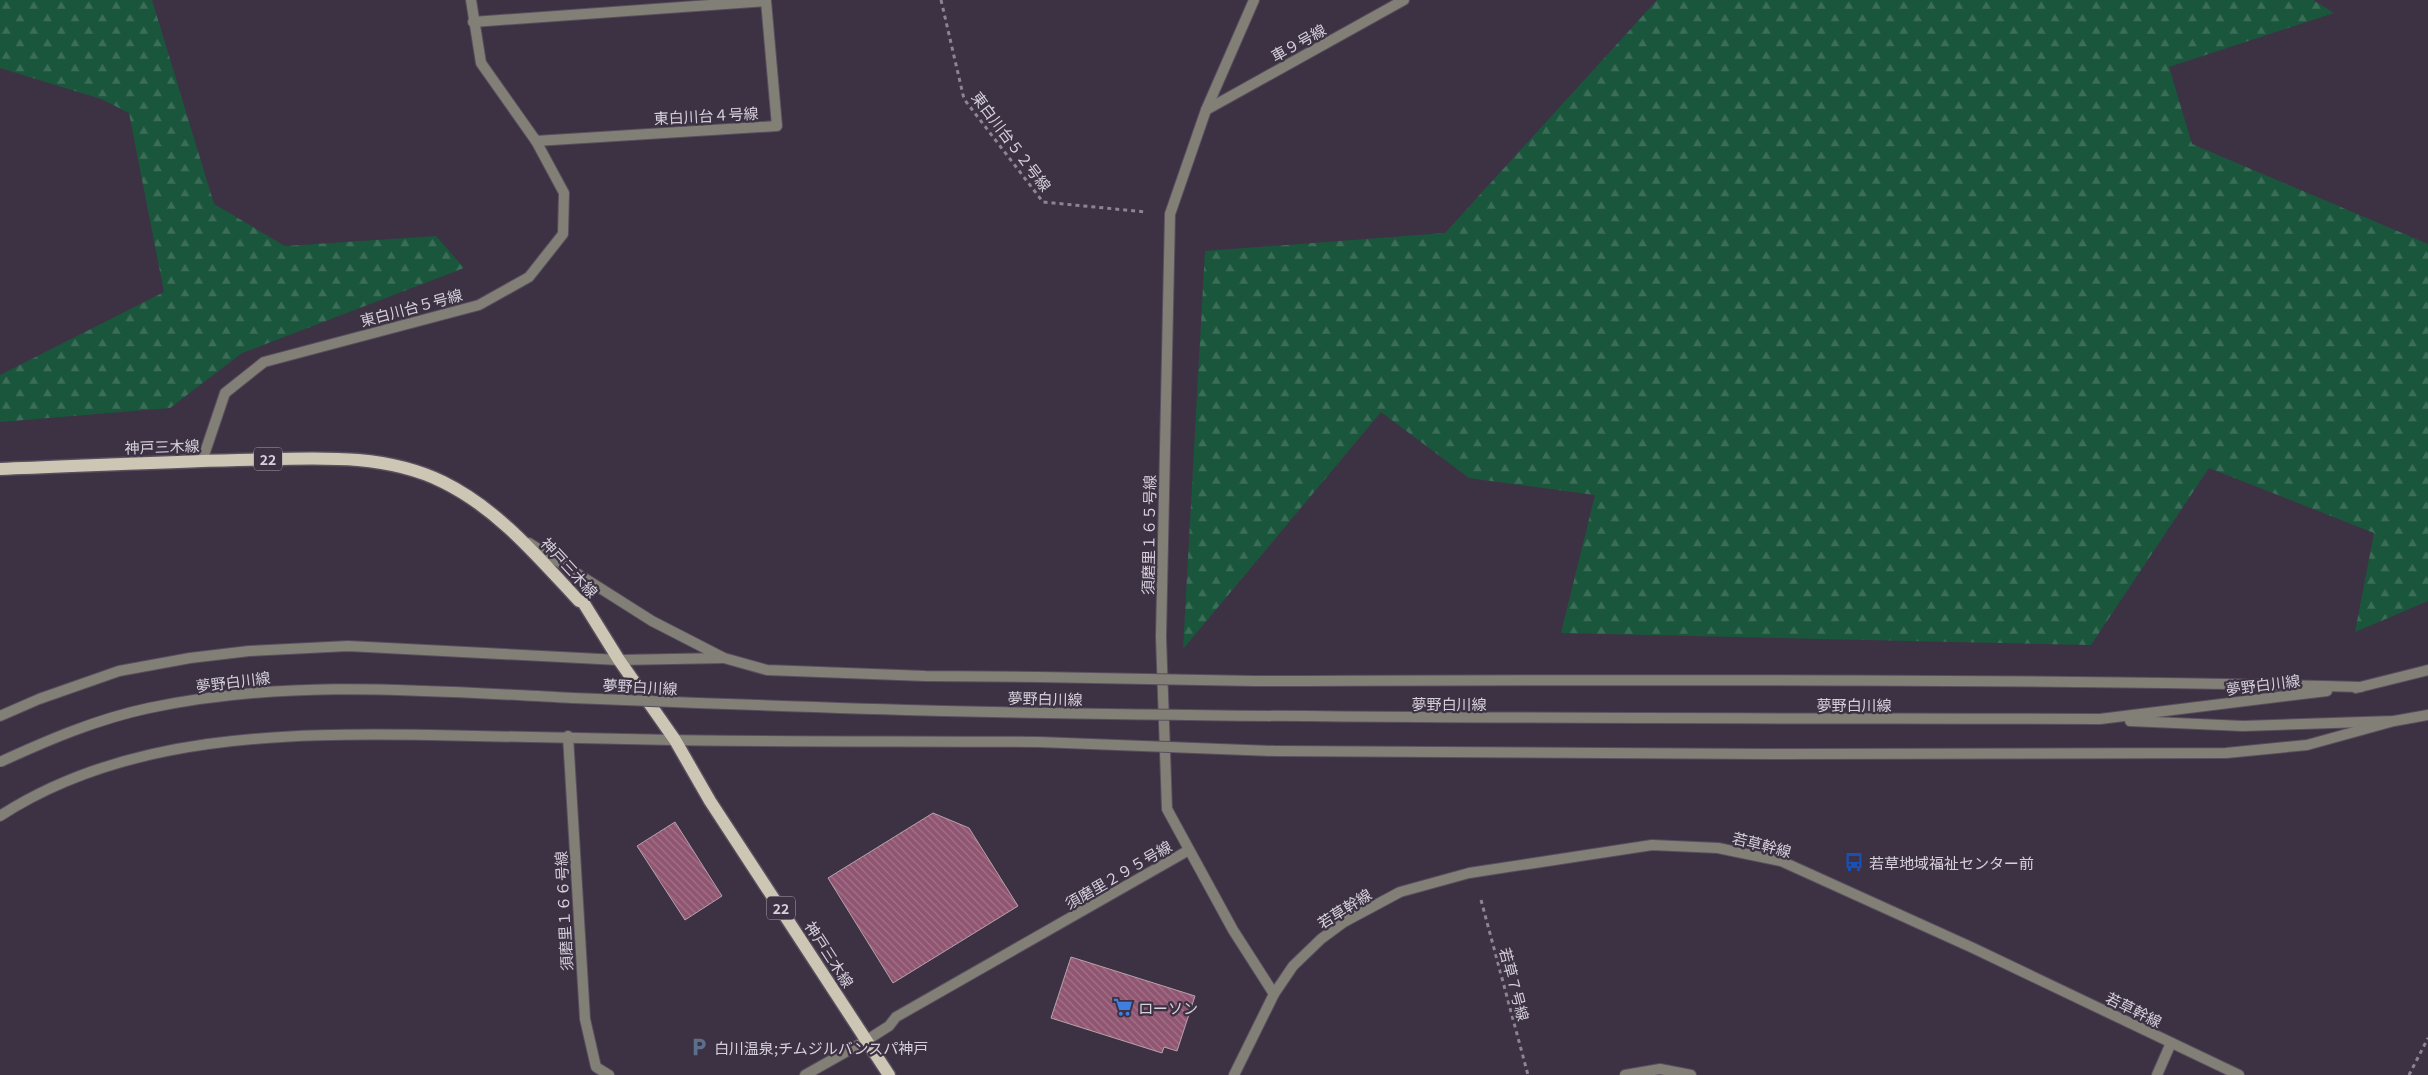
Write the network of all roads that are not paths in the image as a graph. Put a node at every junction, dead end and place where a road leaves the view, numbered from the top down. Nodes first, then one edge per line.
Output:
1 (471, 0) edge
2 (1254, 0) edge
3 (1404, 0) edge
4 (473, 22) junction
5 (1206, 110) junction
6 (536, 141) junction
7 (202, 461) junction
8 (0, 469) edge
9 (516, 534) junction
10 (724, 658) junction
11 (619, 660) junction
12 (2428, 670) edge
13 (2361, 687) junction
14 (2428, 715) edge
15 (0, 716) edge
16 (2100, 719) junction
17 (2394, 721) junction
18 (568, 736) junction
19 (675, 740) junction
20 (0, 762) edge
21 (0, 816) edge
22 (1189, 850) junction
23 (1274, 994) junction
24 (867, 1040) junction
25 (2171, 1043) junction
26 (609, 1075) edge
27 (805, 1075) edge
28 (889, 1075) edge
29 (1234, 1075) edge
30 (1625, 1075) edge
31 (1691, 1075) edge
32 (2158, 1075) edge
33 (2240, 1075) edge

1 - 4 street
2 - 5 street
3 - 5 street, 車９号線
4 - 6 street
4 - 6 street, 東白川台４号線
5 - 22 street, 須磨里１６５号線
6 - 7 street, 東白川台５号線
7 - 8 main road, 神戸三木線 / 22
7 - 9 main road, 神戸三木線 / 22
9 - 10 street
9 - 11 main road, 神戸三木線 / 22
10 - 11 street
10 - 13 street, bridge
11 - 15 street
11 - 19 main road, 神戸三木線 / 22
12 - 13 street, 夢野白川線
13 - 16 street, 夢野白川線
14 - 17 street, 夢野白川線
16 - 17 street, 夢野白川線
16 - 20 street, 夢野白川線, bridge
17 - 19 street, bridge
18 - 19 street
18 - 21 street
18 - 26 street, 須磨里１６６号線
19 - 24 main road, 神戸三木線 / 22
22 - 23 street, 須磨里２９５号線
22 - 24 street, 須磨里２９５号線
23 - 25 street, 若草幹線
23 - 29 street
24 - 27 street
24 - 28 main road, 神戸三木線 / 22
25 - 32 street
25 - 33 street, 若草幹線
30 - 31 street

